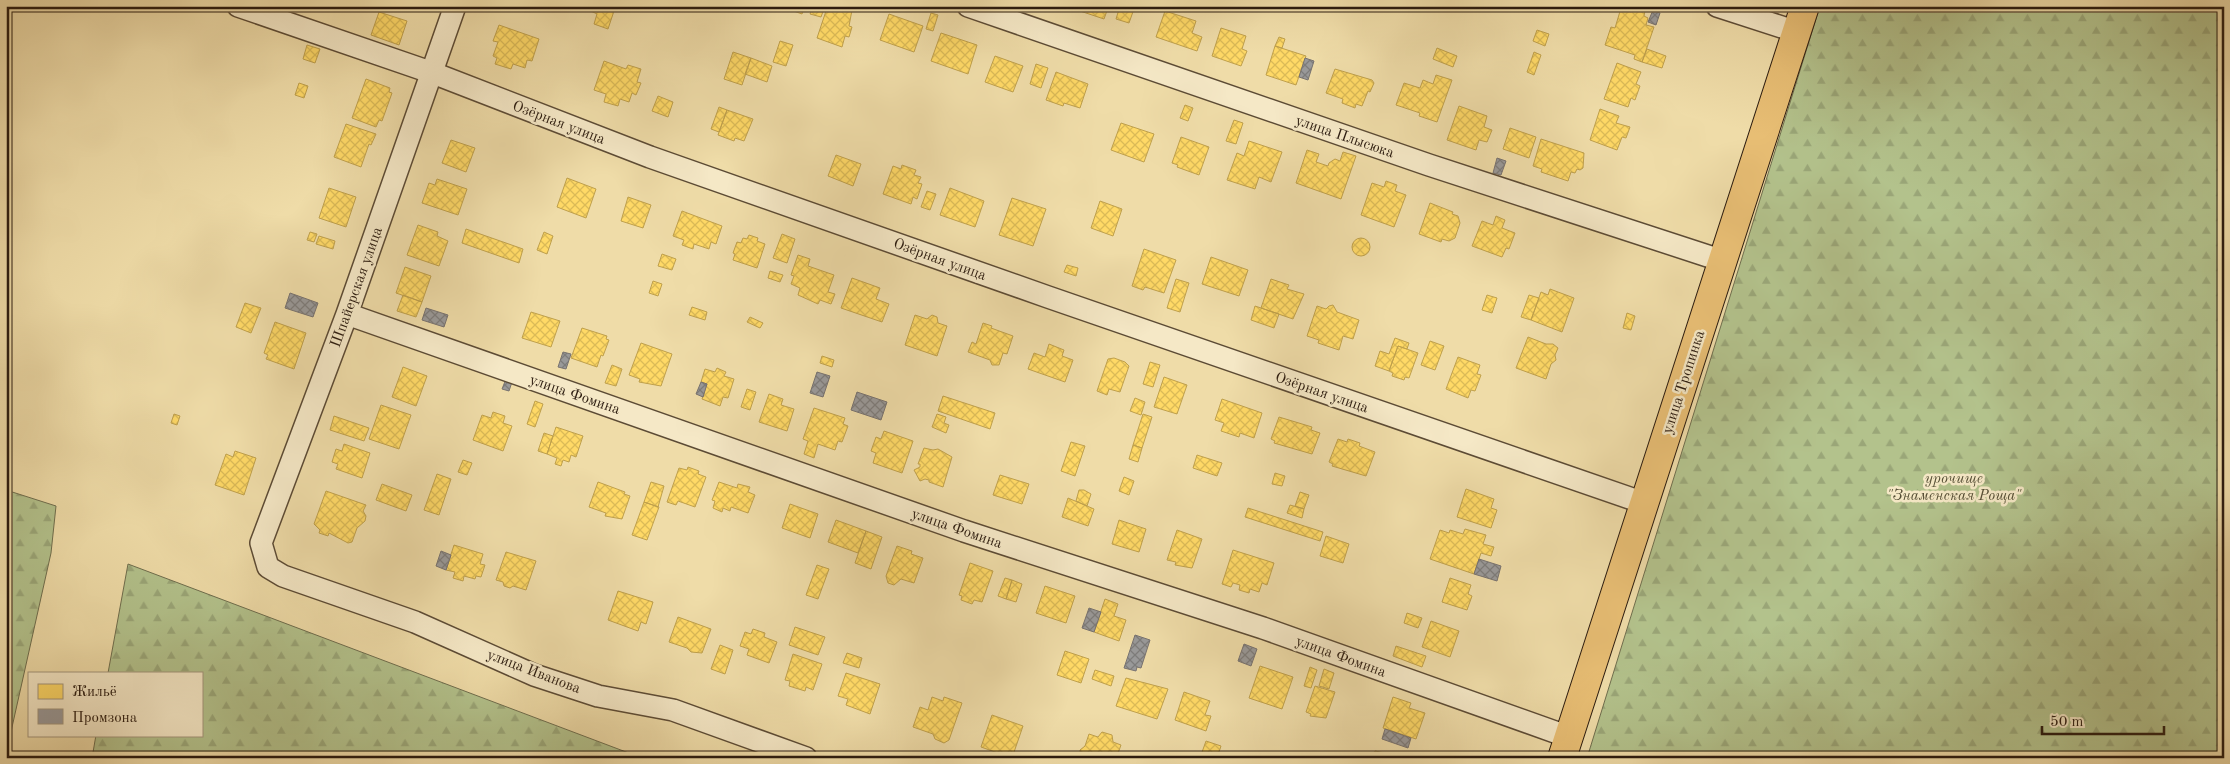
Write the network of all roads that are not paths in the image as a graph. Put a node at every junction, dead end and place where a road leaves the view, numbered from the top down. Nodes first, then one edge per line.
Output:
1 (238, 6) edge
2 (455, 6) edge
3 (968, 6) edge
4 (1717, 6) edge
5 (1805, 6) edge
6 (1797, 32) junction
7 (433, 73) junction
8 (1723, 261) junction
9 (347, 314) junction
10 (1644, 503) junction
11 (268, 568) joint
12 (1565, 747) edge
13 (806, 758) edge

1 - 7 street, Озёрная улица
2 - 7 street, Шпайерская улица
3 - 8 street, улица Плысюка
4 - 6 street
5 - 6 main road, улица Тропинка
6 - 8 main road, улица Тропинка
7 - 9 street, Шпайерская улица
7 - 10 street, Озёрная улица
8 - 10 main road, улица Тропинка
9 - 11 street, Шпайерская улица
9 - 12 street, улица Фомина
10 - 12 main road, улица Тропинка
11 - 13 street, улица Иванова

